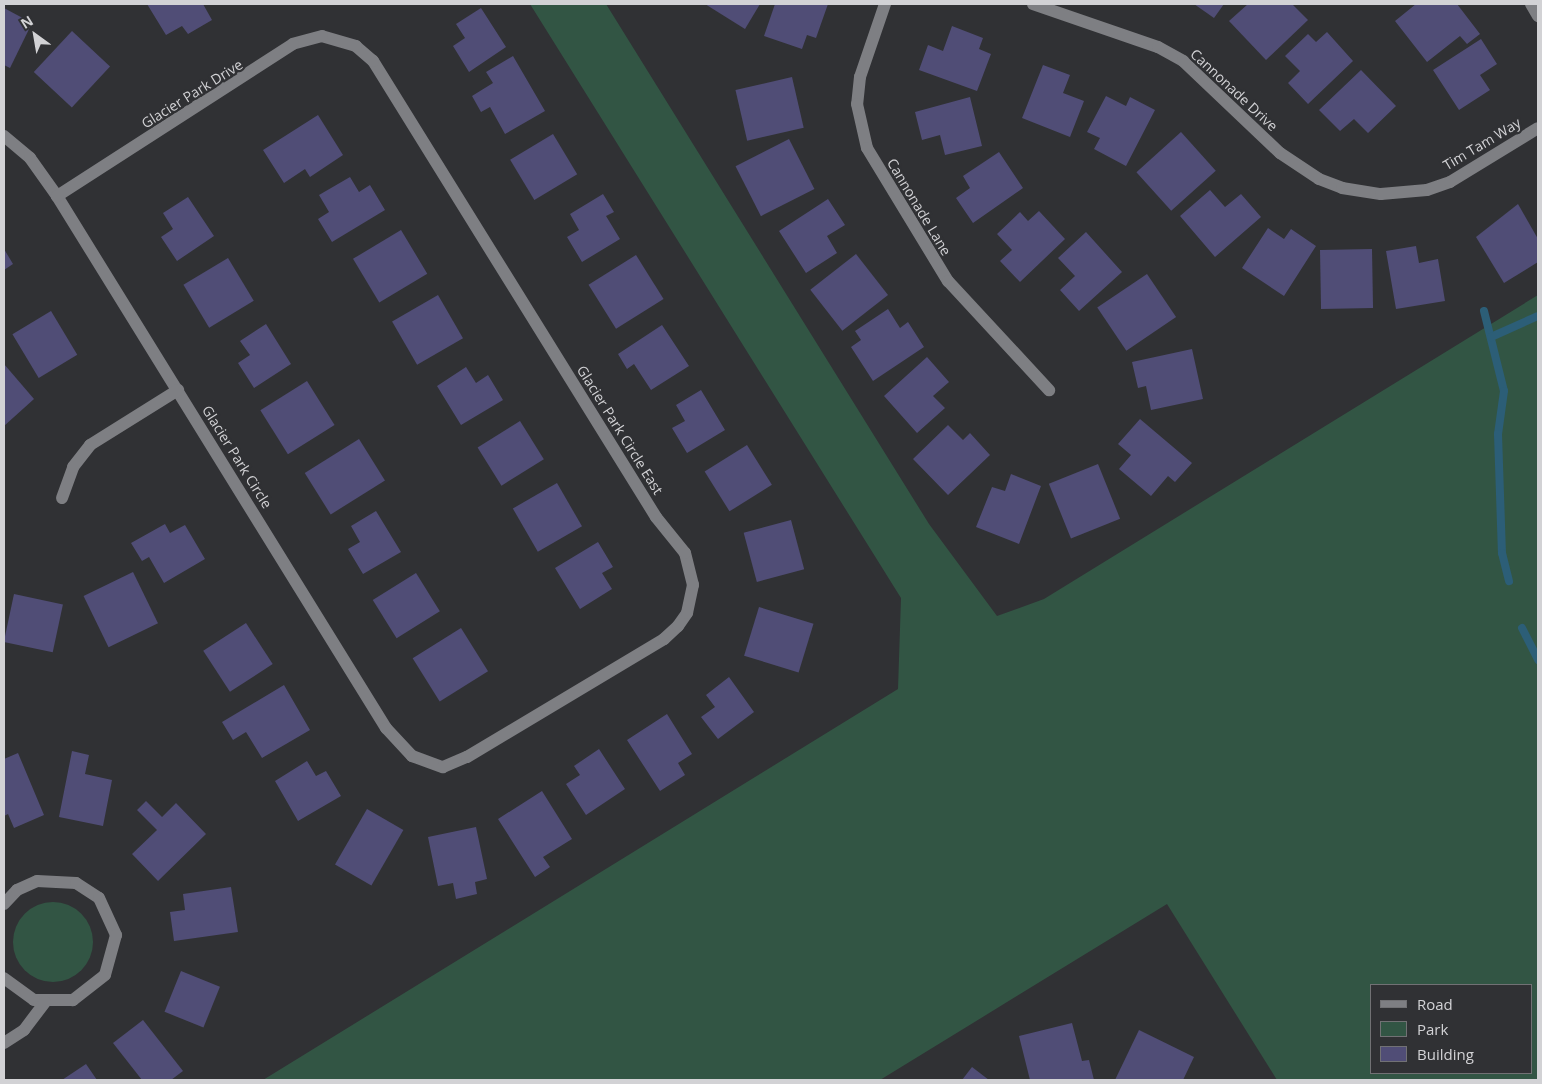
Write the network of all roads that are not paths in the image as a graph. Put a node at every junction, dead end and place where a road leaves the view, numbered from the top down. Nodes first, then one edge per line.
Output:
1 (885, 4) edge
2 (1033, 4) edge
3 (1531, 4) edge
4 (1538, 16) edge
5 (347, 41) joint
6 (1538, 128) edge
7 (4, 136) edge
8 (1381, 194) joint
9 (57, 196) junction
10 (178, 390) junction
11 (1049, 390) dead end
12 (62, 498) dead end
13 (457, 761) joint
14 (4, 904) edge
15 (4, 978) edge
16 (45, 1002) junction
17 (4, 1043) edge

1 - 11 street, Cannonade Lane
2 - 8 street, Cannonade Drive
3 - 4 street
5 - 9 street, Glacier Park Drive
5 - 13 street, Glacier Park Circle East
6 - 8 street, Tim Tam Way
7 - 9 street, Glacier Park Circle
9 - 10 street, Glacier Park Circle
10 - 12 street
10 - 13 street, Glacier Park Circle
14 - 16 street
15 - 16 street
16 - 17 street

